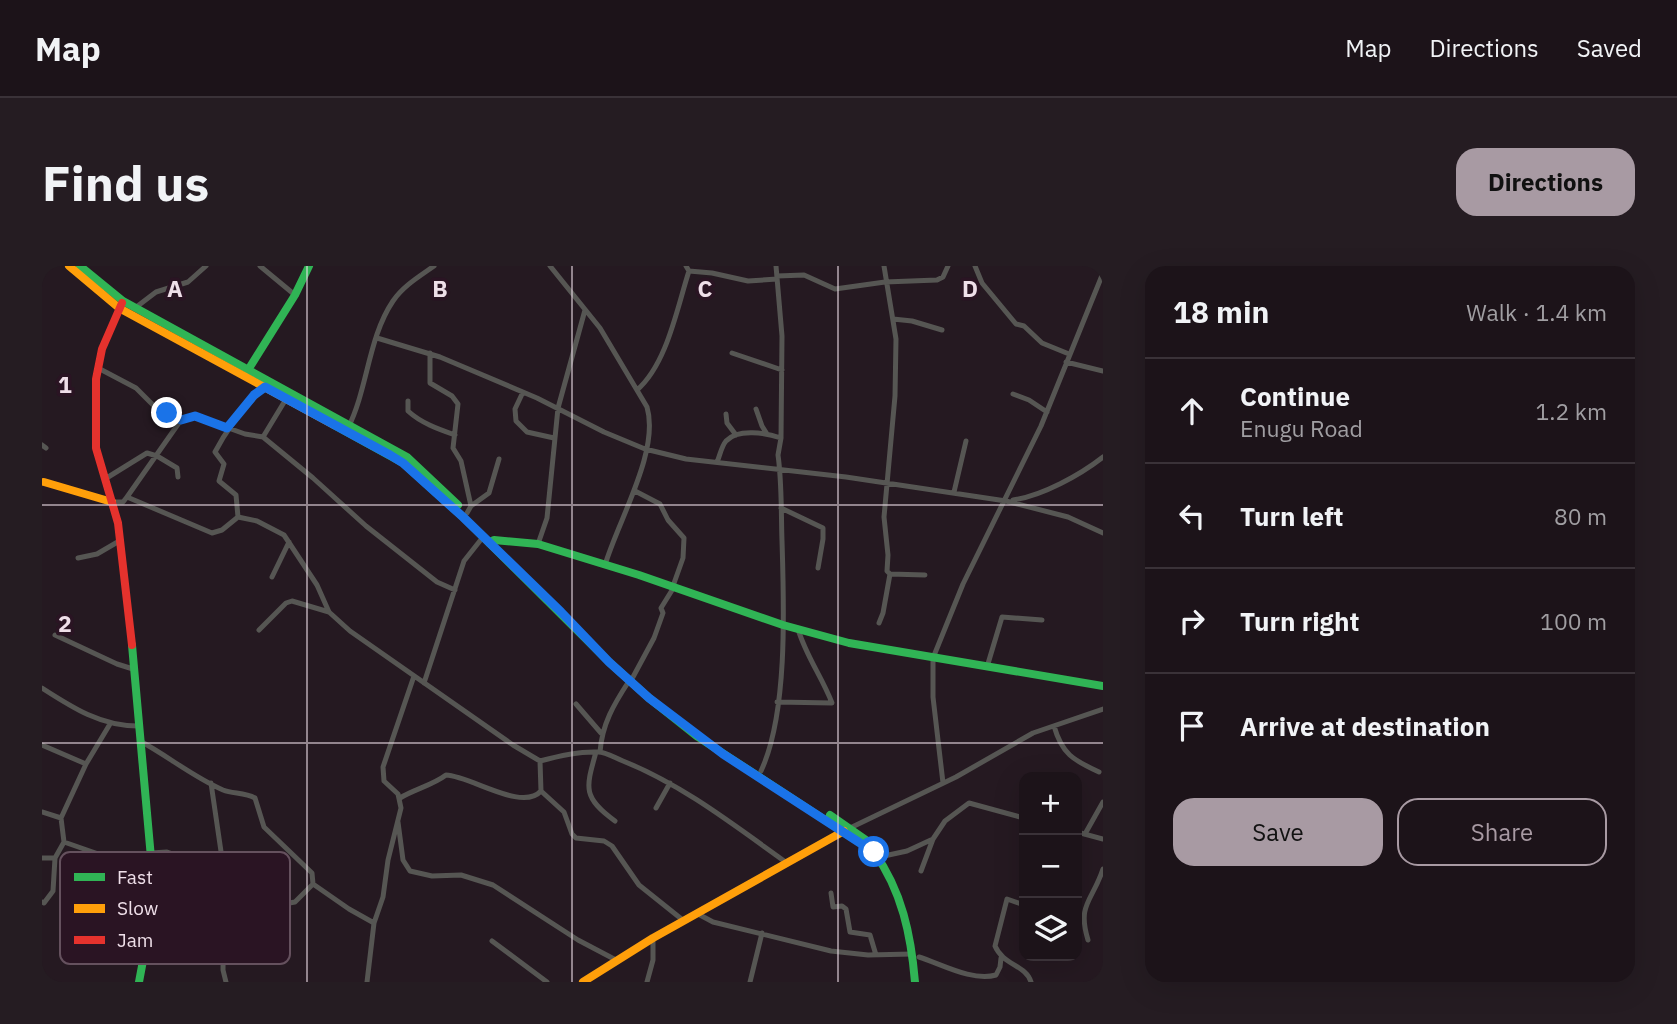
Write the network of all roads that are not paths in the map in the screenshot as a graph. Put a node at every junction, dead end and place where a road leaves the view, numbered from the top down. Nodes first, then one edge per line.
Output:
1 (69, 266) edge
2 (80, 266) edge
3 (206, 266) edge
4 (260, 266) edge
5 (309, 266) edge
6 (434, 266) edge
7 (550, 266) edge
8 (776, 266) edge
9 (884, 266) edge
10 (948, 266) edge
11 (975, 266) edge
12 (687, 269) edge
13 (1103, 273) edge
14 (777, 278) junction
15 (885, 282) junction
16 (295, 295) junction
17 (121, 304) junction
18 (135, 307) junction
19 (585, 310) junction
20 (892, 319) junction
21 (942, 330) dead end
22 (377, 338) junction
23 (732, 352) dead end
24 (430, 353) junction
25 (1069, 354) junction
26 (1066, 362) junction
27 (98, 368) junction
28 (248, 370) junction
29 (782, 370) junction
30 (1103, 371) edge
31 (265, 387) junction
32 (637, 390) junction
33 (523, 392) junction
34 (1013, 394) dead end
35 (286, 399) junction
36 (408, 401) dead end
37 (558, 408) junction
38 (756, 409) dead end
39 (1046, 412) junction
40 (726, 414) dead end
41 (181, 420) junction
42 (762, 426) junction
43 (227, 428) junction
44 (349, 428) junction
45 (758, 433) junction
46 (767, 434) junction
47 (455, 435) junction
48 (736, 435) junction
49 (263, 438) junction
50 (554, 438) junction
51 (780, 438) junction
52 (965, 441) dead end
53 (645, 449) junction
54 (157, 456) junction
55 (1103, 457) edge
56 (499, 459) dead end
57 (717, 463) junction
58 (780, 470) junction
59 (178, 477) dead end
60 (105, 479) junction
61 (886, 482) junction
62 (43, 485) edge
63 (635, 491) junction
64 (954, 492) junction
65 (127, 497) junction
66 (1006, 501) junction
67 (112, 502) junction
68 (781, 508) junction
69 (469, 509) junction
70 (238, 517) junction
71 (1103, 533) edge
72 (121, 540) junction
73 (489, 540) junction
74 (289, 542) junction
75 (538, 544) junction
76 (78, 558) dead end
77 (606, 565) junction
78 (818, 568) dead end
79 (890, 574) junction
80 (925, 575) dead end
81 (272, 577) dead end
82 (674, 587) junction
83 (455, 590) junction
84 (329, 612) junction
85 (1042, 620) dead end
86 (879, 623) dead end
87 (783, 625) junction
88 (798, 629) junction
89 (259, 631) dead end
90 (55, 635) dead end
91 (933, 658) junction
92 (987, 667) junction
93 (133, 669) junction
94 (414, 676) junction
95 (631, 679) junction
96 (424, 683) junction
97 (1103, 686) edge
98 (42, 688) edge
99 (777, 702) junction
100 (576, 704) dead end
101 (1103, 709) edge
102 (110, 724) junction
103 (138, 726) junction
104 (1054, 726) junction
105 (601, 733) junction
106 (140, 741) junction
107 (42, 745) edge
108 (598, 752) junction
109 (540, 761) junction
110 (86, 764) junction
111 (761, 771) junction
112 (1099, 772) dead end
113 (211, 783) junction
114 (670, 783) junction
115 (943, 783) junction
116 (541, 791) junction
117 (400, 798) junction
118 (1103, 802) edge
119 (656, 808) dead end
120 (42, 812) edge
121 (1019, 817) edge
122 (61, 818) junction
123 (615, 821) dead end
124 (848, 829) junction
125 (1082, 833) edge
126 (1085, 834) junction
127 (396, 836) junction
128 (933, 839) junction
129 (1103, 839) edge
130 (64, 842) junction
131 (390, 847) junction
132 (400, 848) junction
133 (93, 852) edge
134 (151, 852) edge
135 (221, 852) edge
136 (884, 856) junction
137 (42, 858) edge
138 (55, 858) junction
139 (787, 863) junction
140 (1103, 869) edge
141 (921, 871) dead end
142 (313, 884) junction
143 (831, 893) dead end
144 (43, 903) edge
145 (290, 903) edge
146 (1019, 903) edge
147 (42, 910) edge
148 (698, 914) junction
149 (684, 921) junction
150 (374, 923) junction
151 (762, 933) junction
152 (653, 938) junction
153 (1088, 940) dead end
154 (492, 941) dead end
155 (876, 955) junction
156 (916, 955) junction
157 (1001, 958) junction
158 (616, 960) junction
159 (142, 964) edge
160 (223, 964) edge
161 (914, 981) edge
162 (139, 982) edge
163 (226, 982) edge
164 (367, 982) edge
165 (547, 982) edge
166 (583, 982) edge
167 (647, 982) edge
168 (750, 982) edge
169 (1031, 982) edge

1 - 17 main road
2 - 17 main road
3 - 18 street
4 - 16 street
5 - 16 main road
6 - 22 street
7 - 19 street
8 - 14 street
9 - 15 street
10 - 15 street
11 - 25 street
12 - 14 street
12 - 32 street
13 - 25 street
14 - 15 street
14 - 29 street
15 - 20 street
16 - 28 main road
17 - 18 main road
17 - 27 main road
17 - 31 main road
18 - 28 main road
19 - 32 street
19 - 37 street
20 - 21 street
20 - 61 street
22 - 24 street
22 - 44 street
23 - 29 street
24 - 33 street
24 - 47 street
25 - 26 street
26 - 30 street
26 - 39 street
27 - 41 street
27 - 60 main road
28 - 44 main road
29 - 51 street
31 - 35 main road
31 - 43 street
32 - 53 street
33 - 37 street
33 - 50 street
34 - 39 street
35 - 44 main road
35 - 49 street
36 - 47 street
37 - 50 street
37 - 53 street
38 - 42 street
39 - 66 street
40 - 48 street
41 - 43 street
41 - 54 street
42 - 45 street
42 - 46 street
43 - 49 street
43 - 70 street
44 - 69 main road
44 - 73 main road
45 - 46 street
45 - 48 street
46 - 51 street
47 - 69 street
48 - 57 street
49 - 83 street
50 - 75 street
51 - 58 street
52 - 64 street
53 - 57 street
53 - 63 street
54 - 59 street
54 - 60 street
54 - 65 street
55 - 66 street
56 - 69 street
57 - 58 street
58 - 61 street
58 - 68 street
60 - 67 main road
61 - 64 street
61 - 79 street
62 - 67 main road
63 - 77 street
63 - 82 street
64 - 66 street
65 - 67 street
65 - 70 street
66 - 71 street
66 - 91 street
67 - 72 main road
68 - 78 street
68 - 87 street
69 - 73 main road
70 - 74 street
72 - 76 street
72 - 93 main road
73 - 75 main road
73 - 83 street
73 - 95 main road
74 - 81 street
74 - 84 street
75 - 77 main road
77 - 82 main road
79 - 80 street
79 - 86 street
82 - 87 main road
82 - 95 street
83 - 96 street
84 - 89 street
84 - 94 street
85 - 92 street
87 - 88 main road
87 - 99 street
88 - 91 main road
88 - 99 street
90 - 93 street
91 - 92 main road
91 - 115 street
92 - 97 main road
93 - 103 main road
94 - 96 street
94 - 117 street
95 - 105 street
95 - 111 main road
95 - 124 main road
96 - 109 street
98 - 102 street
99 - 111 street
100 - 105 street
101 - 104 street
102 - 103 street
102 - 110 street
103 - 106 main road
104 - 112 street
104 - 115 street
105 - 108 street
106 - 113 street
106 - 134 main road
107 - 110 street
108 - 109 street
108 - 114 street
108 - 123 street
109 - 116 street
110 - 122 street
111 - 124 main road
113 - 135 street
113 - 142 street
114 - 119 street
114 - 139 street
115 - 124 street
116 - 117 street
116 - 149 street
117 - 127 street
118 - 126 street
120 - 122 street
121 - 128 street
122 - 130 street
124 - 136 main road
124 - 139 main road
124 - 156 main road
125 - 126 street
126 - 129 street
127 - 131 street
127 - 132 street
128 - 136 street
128 - 141 street
130 - 133 street
130 - 138 street
131 - 132 street
131 - 150 street
132 - 158 street
136 - 156 main road
137 - 138 street
138 - 144 street
139 - 148 main road
140 - 153 street
142 - 145 street
142 - 150 street
143 - 155 street
144 - 147 street
146 - 157 street
148 - 149 main road
148 - 151 street
149 - 152 main road
150 - 164 street
151 - 155 street
151 - 168 street
152 - 158 main road
152 - 167 street
154 - 165 street
155 - 156 street
156 - 157 street
156 - 161 main road
157 - 169 street
158 - 166 main road
159 - 162 main road
160 - 163 street

